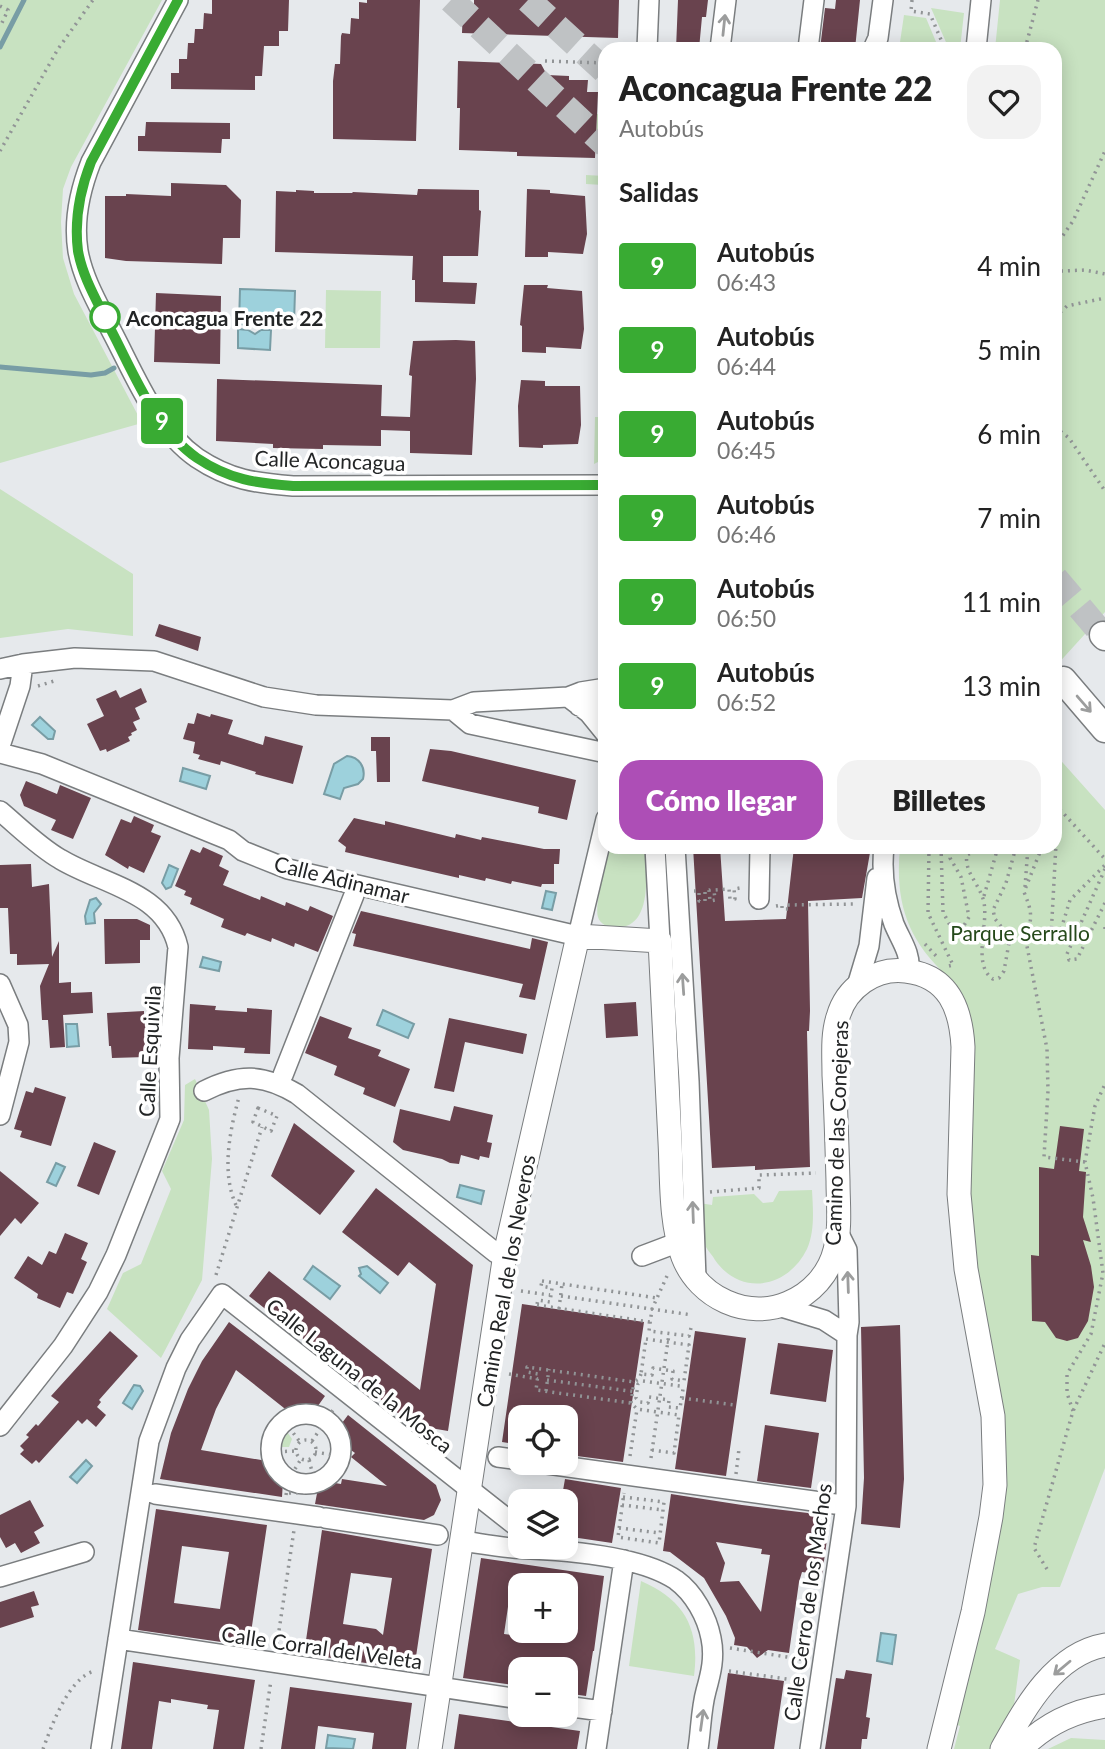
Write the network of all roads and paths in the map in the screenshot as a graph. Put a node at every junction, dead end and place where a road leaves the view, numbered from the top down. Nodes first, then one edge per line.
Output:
1 (93, 0) edge
2 (178, 0) edge
3 (649, 0) edge
4 (726, 0) edge
5 (814, 0) edge
6 (883, 0) edge
7 (912, 0) edge
8 (981, 0) edge
9 (1035, 0) edge
10 (0, 6) edge
11 (0, 27) edge
12 (647, 42) edge
13 (721, 42) edge
14 (809, 42) edge
15 (876, 42) edge
16 (942, 42) edge
17 (977, 42) edge
18 (1027, 42) edge
19 (545, 61) dead end
20 (598, 63) edge
21 (0, 151) edge
22 (1105, 151) edge
23 (1062, 237) edge
24 (1062, 271) edge
25 (1105, 274) edge
26 (1105, 298) edge
27 (1062, 311) edge
28 (1062, 432) edge
29 (598, 485) edge
30 (1105, 491) edge
31 (23, 664) junction
32 (0, 669) edge
33 (1063, 680) dead end
34 (598, 689) edge
35 (573, 701) junction
36 (598, 703) edge
37 (453, 710) junction
38 (598, 724) edge
39 (1105, 729) edge
40 (0, 746) edge
41 (598, 751) edge
42 (0, 754) edge
43 (0, 811) edge
44 (1062, 811) edge
45 (598, 852) edge
46 (655, 854) edge
47 (675, 854) edge
48 (760, 854) edge
49 (883, 854) edge
50 (929, 854) edge
51 (941, 854) edge
52 (950, 854) edge
53 (969, 854) edge
54 (996, 854) edge
55 (1014, 854) edge
56 (1027, 854) edge
57 (1039, 854) edge
58 (1055, 854) edge
59 (1105, 859) edge
60 (1105, 867) edge
61 (882, 868) junction
62 (741, 888) dead end
63 (685, 892) dead end
64 (1024, 892) junction
65 (354, 895) dead end
66 (984, 898) junction
67 (760, 899) dead end
68 (810, 903) dead end
69 (1105, 903) edge
70 (856, 904) dead end
71 (894, 924) junction
72 (872, 926) junction
73 (578, 936) junction
74 (922, 940) dead end
75 (660, 941) junction
76 (869, 946) junction
77 (909, 971) junction
78 (880, 973) junction
79 (0, 984) edge
80 (857, 986) junction
81 (283, 1075) dead end
82 (1105, 1084) edge
83 (204, 1091) dead end
84 (239, 1097) dead end
85 (271, 1104) dead end
86 (268, 1113) junction
87 (0, 1115) edge
88 (262, 1127) junction
89 (1085, 1162) junction
90 (816, 1173) dead end
91 (702, 1192) dead end
92 (237, 1207) junction
93 (838, 1232) junction
94 (679, 1242) junction
95 (505, 1254) junction
96 (642, 1256) dead end
97 (1104, 1273) edge
98 (216, 1275) dead end
99 (667, 1276) dead end
100 (696, 1280) junction
101 (562, 1284) junction
102 (521, 1291) dead end
103 (551, 1295) junction
104 (561, 1296) junction
105 (657, 1298) junction
106 (778, 1306) junction
107 (559, 1309) junction
108 (652, 1309) junction
109 (692, 1315) dead end
110 (650, 1322) junction
111 (692, 1324) dead end
112 (670, 1334) junction
113 (847, 1335) junction
114 (668, 1342) junction
115 (1105, 1343) edge
116 (549, 1369) junction
117 (664, 1370) junction
118 (509, 1374) dead end
119 (641, 1374) junction
120 (538, 1378) junction
121 (547, 1380) junction
122 (634, 1382) junction
123 (662, 1384) junction
124 (546, 1391) junction
125 (635, 1392) junction
126 (660, 1398) junction
127 (682, 1398) junction
128 (338, 1403) dead end
129 (631, 1403) junction
130 (735, 1405) dead end
131 (637, 1409) junction
132 (658, 1412) junction
133 (1073, 1412) junction
134 (325, 1420) junction
135 (285, 1422) junction
136 (0, 1426) edge
137 (300, 1442) junction
138 (311, 1442) junction
139 (652, 1450) junction
140 (296, 1451) junction
141 (271, 1452) junction
142 (315, 1452) junction
143 (630, 1455) dead end
144 (340, 1456) junction
145 (498, 1457) dead end
146 (508, 1458) edge
147 (651, 1458) dead end
148 (301, 1459) junction
149 (309, 1460) junction
150 (578, 1468) edge
151 (469, 1491) junction
152 (155, 1494) dead end
153 (286, 1494) junction
154 (314, 1502) junction
155 (835, 1504) dead end
156 (622, 1505) junction
157 (663, 1510) junction
158 (508, 1520) edge
159 (619, 1528) junction
160 (660, 1533) junction
161 (293, 1535) dead end
162 (438, 1535) dead end
163 (462, 1541) junction
164 (508, 1546) edge
165 (84, 1552) dead end
166 (578, 1553) edge
167 (624, 1560) junction
168 (1047, 1569) dead end
169 (0, 1577) edge
170 (118, 1639) junction
171 (277, 1643) dead end
172 (1105, 1645) edge
173 (725, 1648) dead end
174 (103, 1668) dead end
175 (724, 1670) dead end
176 (271, 1680) dead end
177 (440, 1687) junction
178 (508, 1697) edge
179 (1105, 1706) edge
180 (578, 1708) edge
181 (601, 1711) junction
182 (45, 1747) edge
183 (101, 1749) edge
184 (261, 1749) edge
185 (430, 1749) edge
186 (596, 1749) edge
187 (698, 1749) edge
188 (810, 1749) edge
189 (939, 1749) edge
190 (1002, 1749) edge
191 (1021, 1749) edge

1 - 21 path
2 - 29 street, Calle Aconcagua
3 - 12 street
13 -> 4 street
5 - 14 street
6 - 15 street
7 - 16 path
8 - 17 street
9 - 18 path
10 - 11 path
19 - 20 path
22 - 23 path
24 - 25 path
26 - 27 path
28 - 30 path
31 - 32 street
31 - 37 street
31 - 40 street
33 -> 39 highway
34 - 35 street
35 - 36 street
35 - 37 street
35 - 38 street
37 - 41 street
42 - 73 street, Calle Adinamar
43 - 136 street, Calle Esquivila
44 - 59 path
45 - 73 street, Camino Real de los Neveros
46 - 75 street, Camino de las Conejeras
100 -> 47 street
48 - 67 street
49 - 61 street
50 - 74 path
51 - 52 path
53 - 66 path
54 - 66 path
55 - 66 path
56 - 64 path
57 - 64 path
58 - 60 path
60 - 69 path
61 - 71 street
61 - 72 street
62 - 63 path
64 - 89 path
65 - 81 street
68 - 70 path
71 - 72 street
71 - 77 street
72 - 76 street
73 - 75 main road, Calle Adinamar
73 - 95 main road, Camino Real de los Neveros
75 - 94 main road, Camino de las Conejeras
76 - 78 street
76 - 80 street
77 - 78 main road, Camino de las Conejeras
77 - 189 main road
78 - 80 main road, Camino de las Conejeras
79 - 87 street
80 - 93 main road, Camino de las Conejeras
82 - 89 path
83 - 95 street
84 - 92 path
85 - 86 path
86 - 88 path
86 - 88 path
88 - 92 path
89 - 97 path
90 - 91 path
92 - 98 path
93 - 106 main road, Camino de las Conejeras
113 -> 93 street, Calle Cerro de los Machos
94 - 96 street
94 - 100 main road, Camino de las Conejeras
95 - 151 main road, Camino Real de los Neveros
97 - 133 path
99 - 105 path
100 - 106 main road, Camino de las Conejeras
101 - 103 path
101 - 104 path
101 - 105 path
102 - 103 path
103 - 107 path
104 - 107 path
104 - 108 path
105 - 108 path
106 - 113 street
107 - 110 path
108 - 109 path
108 - 110 path
110 - 112 path
111 - 112 path
112 - 114 path
113 - 188 street, Calle Cerro de los Machos
114 - 117 path
114 - 117 path
114 - 119 path
115 - 133 path
116 - 120 path
116 - 121 path
116 - 122 path
117 - 119 path
117 - 123 path
118 - 120 path
119 - 122 path
120 - 124 path
121 - 124 path
121 - 125 path
122 - 125 path
123 - 125 path
123 - 126 path
123 - 127 path
124 - 129 path
125 - 126 path
125 - 129 path
126 - 127 path
126 - 132 path
127 - 130 path
128 - 134 path
129 - 131 path
131 - 132 path
131 - 143 path
132 - 139 path
132 - 139 path
133 - 168 path
134 - 135 street
134 - 138 path
134 - 144 street
135 - 137 path
135 - 141 street
137 - 138 path
137 - 140 path
138 - 142 path
139 - 147 path
140 - 141 path
140 - 148 path
141 - 153 street
142 - 144 path
142 - 149 path
144 - 154 street
145 - 146 street
148 - 149 path
148 - 153 path
149 - 154 path
150 - 155 street
151 - 158 street, Calle Laguna de la Mosca
151 - 163 main road, Camino Real de los Neveros
151 - 170 street, Calle Laguna de la Mosca
152 - 153 street
153 - 154 street
153 - 154 path
153 - 154 path
153 - 154 street
154 - 162 street
156 - 157 path
156 - 157 path
156 - 159 path
157 - 160 path
159 - 160 path
159 - 160 path
161 - 171 path
163 - 164 street
163 - 177 main road, Camino Real de los Neveros
165 - 169 street
166 - 167 street
167 - 181 street
187 -> 167 street
170 - 177 street, Calle Corral del Veleta
170 - 183 street
172 -> 190 main road
173 - 175 path
174 - 182 path
176 - 184 path
177 - 178 street, Calle Corral del Veleta
177 - 185 main road, Camino Real de los Neveros
179 - 191 main road
180 - 181 street
181 - 186 street

